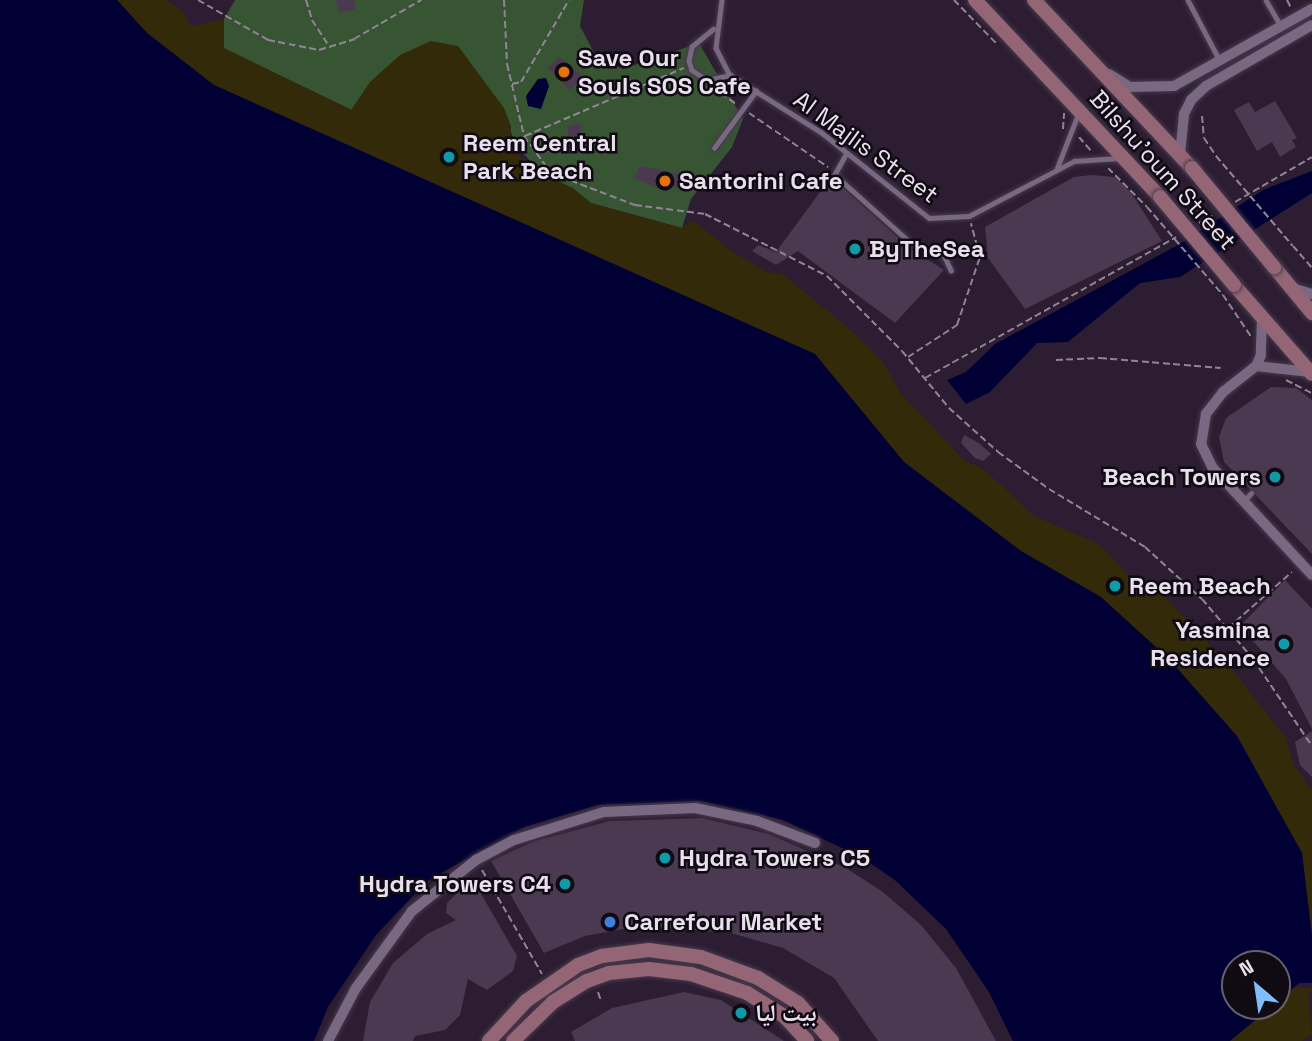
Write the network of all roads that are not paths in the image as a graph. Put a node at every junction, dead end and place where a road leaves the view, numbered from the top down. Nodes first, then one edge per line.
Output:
1 (722, 0) edge
2 (975, 0) edge
3 (1188, 0) edge
4 (1266, 0) edge
5 (1035, 1) edge
6 (1312, 9) edge
7 (1312, 24) edge
8 (1282, 26) junction
9 (715, 29) junction
10 (1221, 62) junction
11 (1105, 72) junction
12 (730, 75) junction
13 (756, 91) junction
14 (1080, 110) junction
15 (714, 148) dead end
16 (846, 153) junction
17 (1180, 155) junction
18 (1126, 160) junction
19 (1056, 168) junction
20 (951, 271) dead end
21 (1292, 288) junction
22 (1312, 294) edge
23 (1312, 313) edge
24 (1262, 315) junction
25 (1256, 366) junction
26 (1311, 373) edge
27 (1312, 575) edge
28 (815, 843) dead end
29 (328, 1041) edge
30 (489, 1041) edge
31 (513, 1041) edge
32 (807, 1041) edge
33 (832, 1041) edge

1 - 9 lane
2 - 14 main road, Bilshu'oum Street
3 - 10 lane
4 - 8 lane
5 - 11 main road, Bilshu'oum Street
6 - 8 street
7 - 17 street
8 - 10 street
9 - 12 lane
9 - 12 lane
10 - 11 street
11 - 17 main road, Bilshu'oum Street
12 - 13 lane, Al Majlis Street
13 - 15 lane
13 - 16 lane, Al Majlis Street
14 - 18 main road, Bilshu'oum Street
14 - 19 lane
16 - 19 lane, Al Majlis Street
16 - 20 lane
17 - 21 main road, Bilshu'oum Street, bridge
18 - 19 lane, Al Majlis Street
18 - 24 main road, Bilshu'oum Street, bridge
21 - 22 street
21 - 23 main road, Bilshu'oum Street
24 - 25 street
24 - 26 main road, Bilshu'oum Street
25 - 26 street
25 - 27 street
28 - 29 street
30 - 33 main road
31 - 32 main road

